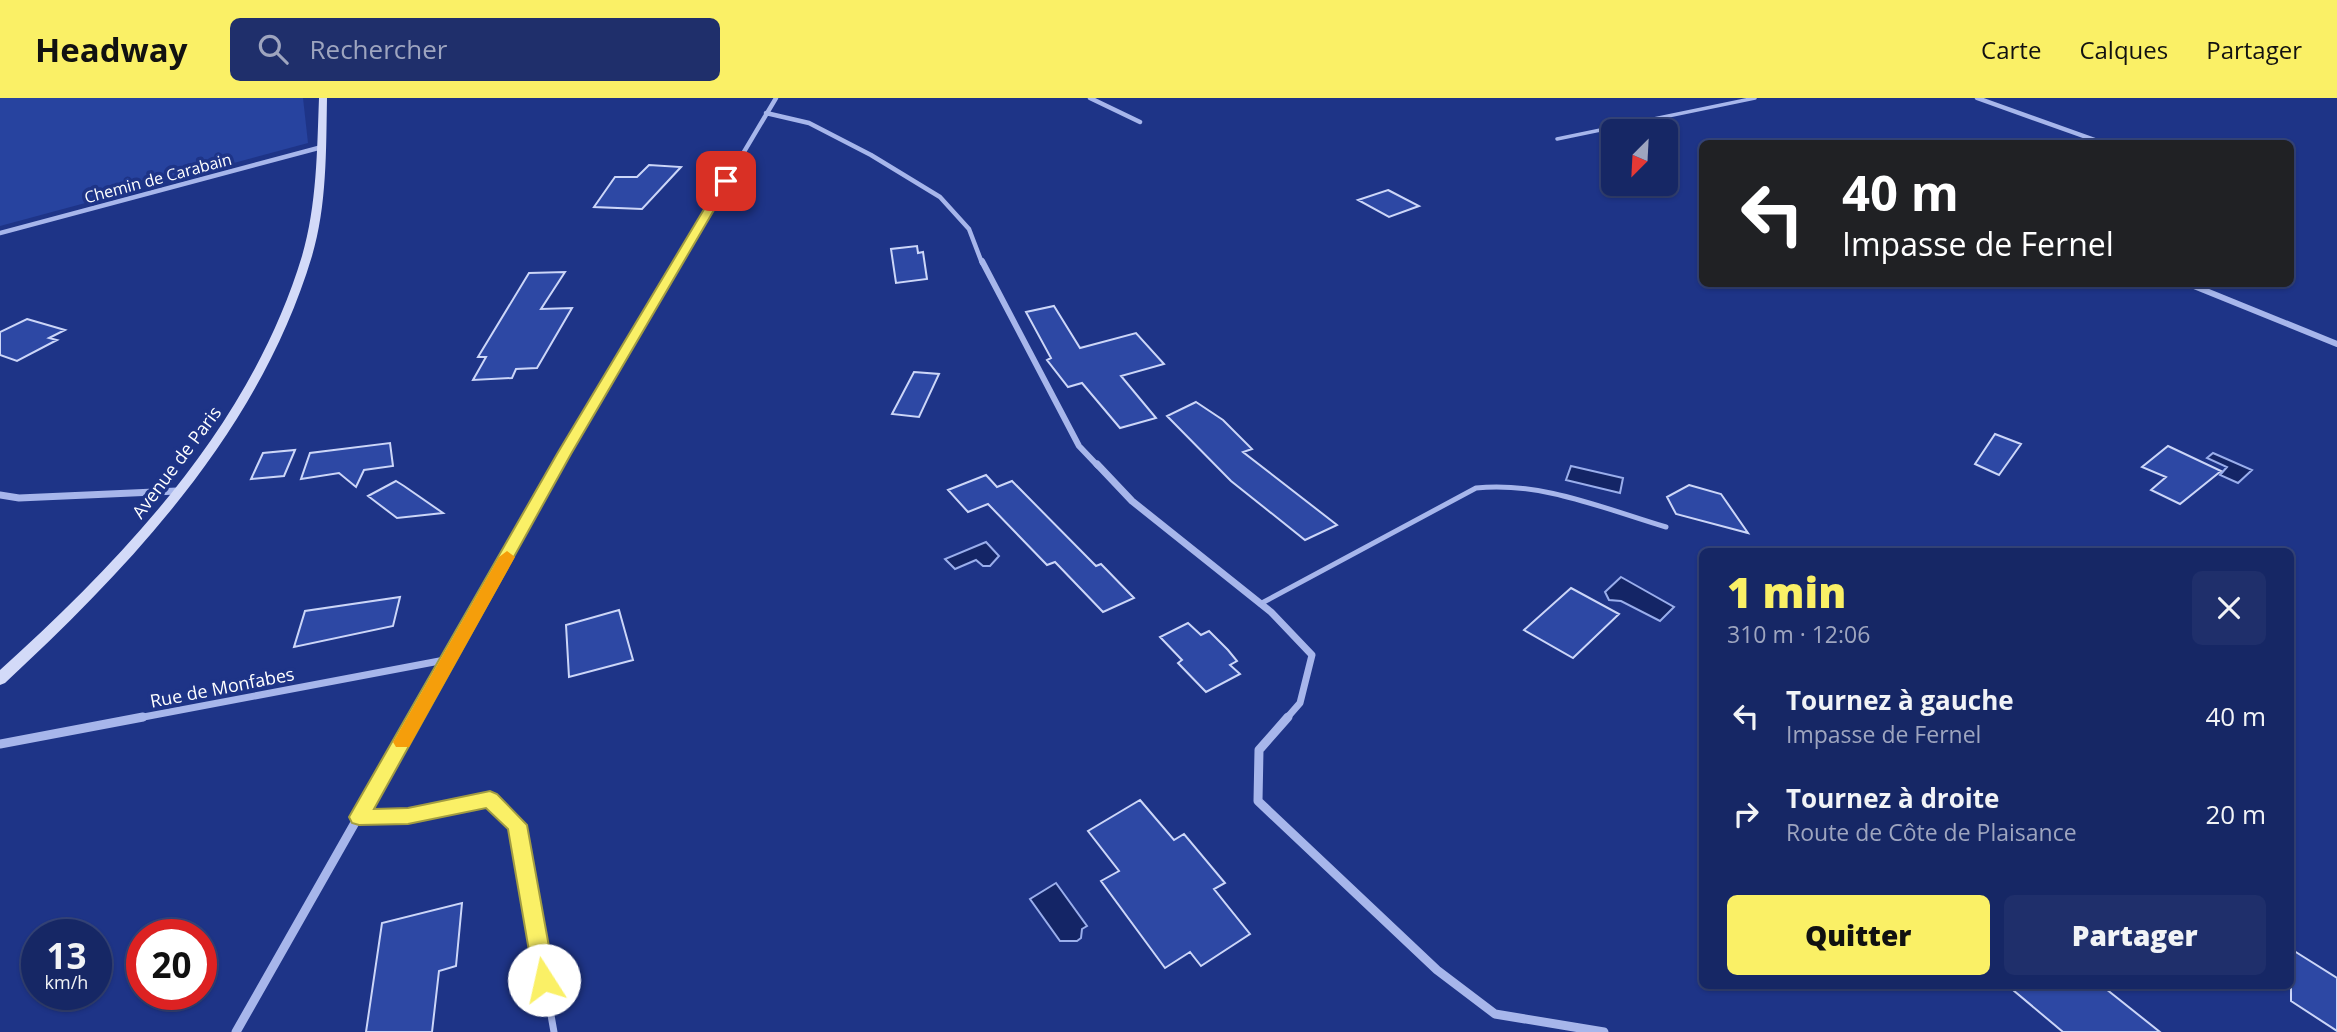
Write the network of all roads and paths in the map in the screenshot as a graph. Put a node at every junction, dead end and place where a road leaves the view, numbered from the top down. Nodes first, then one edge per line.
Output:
1 (323, 98) edge
2 (776, 98) edge
3 (1090, 98) edge
4 (1755, 98) edge
5 (1977, 98) edge
6 (766, 113) junction
7 (1140, 122) dead end
8 (1557, 139) dead end
9 (2092, 139) joint
10 (2088, 140) edge
11 (322, 147) junction
12 (0, 233) edge
13 (2196, 287) edge
14 (2337, 344) edge
15 (177, 491) junction
16 (0, 495) edge
17 (1666, 527) dead end
18 (1260, 604) junction
19 (450, 659) junction
20 (0, 679) edge
21 (0, 744) edge
22 (359, 817) junction
23 (236, 1032) edge
24 (554, 1032) edge
25 (1604, 1032) edge

1 - 11 main road, Avenue de Paris
2 - 6 street
3 - 7 street
4 - 8 lane
5 - 9 street
6 - 18 street
6 - 19 street
9 - 10 lane
11 - 12 street, Chemin de Carabain
11 - 15 main road, Avenue de Paris
13 - 14 street
15 - 16 street
15 - 20 main road, Avenue de Paris
17 - 18 lane
18 - 25 street
19 - 21 street, Rue de Monfabes
19 - 22 street
22 - 23 street
22 - 24 lane

